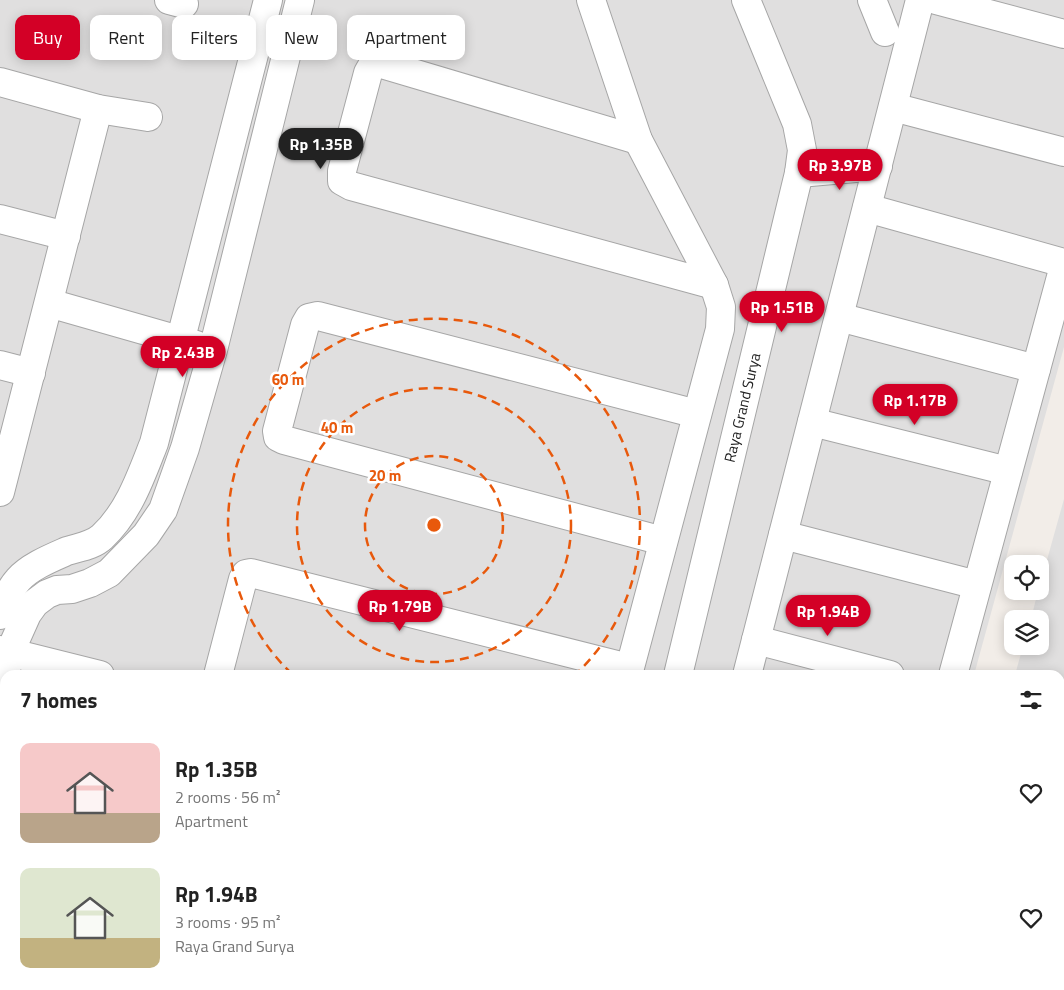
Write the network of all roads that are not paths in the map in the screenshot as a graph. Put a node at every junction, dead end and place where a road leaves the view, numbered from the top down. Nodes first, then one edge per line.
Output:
1 (268, 0) edge
2 (300, 0) edge
3 (591, 0) edge
4 (746, 0) edge
5 (872, 0) edge
6 (920, 0) edge
7 (936, 0) edge
8 (885, 32) dead end
9 (1064, 34) edge
10 (0, 82) edge
11 (893, 107) junction
12 (98, 109) junction
13 (148, 117) dead end
14 (638, 140) junction
15 (1064, 152) edge
16 (878, 166) junction
17 (798, 174) junction
18 (867, 208) junction
19 (0, 219) edge
20 (66, 236) junction
21 (1064, 264) edge
22 (714, 285) junction
23 (49, 303) junction
24 (839, 317) junction
25 (180, 339) junction
26 (213, 350) junction
27 (0, 365) edge
28 (1036, 369) junction
29 (31, 373) junction
30 (697, 414) junction
31 (812, 422) junction
32 (1008, 471) junction
33 (0, 492) edge
34 (783, 535) junction
35 (663, 542) junction
36 (977, 586) junction
37 (0, 614) edge
38 (756, 640) junction
39 (5, 651) edge
40 (3, 670) edge
41 (80, 670) edge
42 (219, 670) edge
43 (624, 670) edge
44 (628, 670) edge
45 (679, 670) edge
46 (748, 670) edge
47 (871, 670) edge
48 (954, 670) edge

1 - 25 street
2 - 26 street
3 - 14 street
4 - 17 street, Raya Grand Surya
5 - 8 street
6 - 11 street
7 - 9 street
10 - 12 street
11 - 15 street
11 - 16 street
12 - 13 street
12 - 20 street
14 - 22 street
14 - 22 street
16 - 17 street
16 - 18 street
17 - 45 street, Raya Grand Surya
18 - 21 street
18 - 24 street
19 - 20 street
20 - 23 street
21 - 28 street
22 - 30 street
23 - 25 street
23 - 29 street
24 - 28 street
24 - 31 street
25 - 26 street
25 - 37 street
26 - 39 street
27 - 29 street
28 - 32 street
29 - 33 street
30 - 35 street
30 - 35 street
31 - 32 street
31 - 34 street
32 - 36 street
34 - 36 street
34 - 38 street
35 - 44 street
36 - 48 street
38 - 46 street
38 - 47 street
39 - 40 street
39 - 41 street
42 - 43 street

